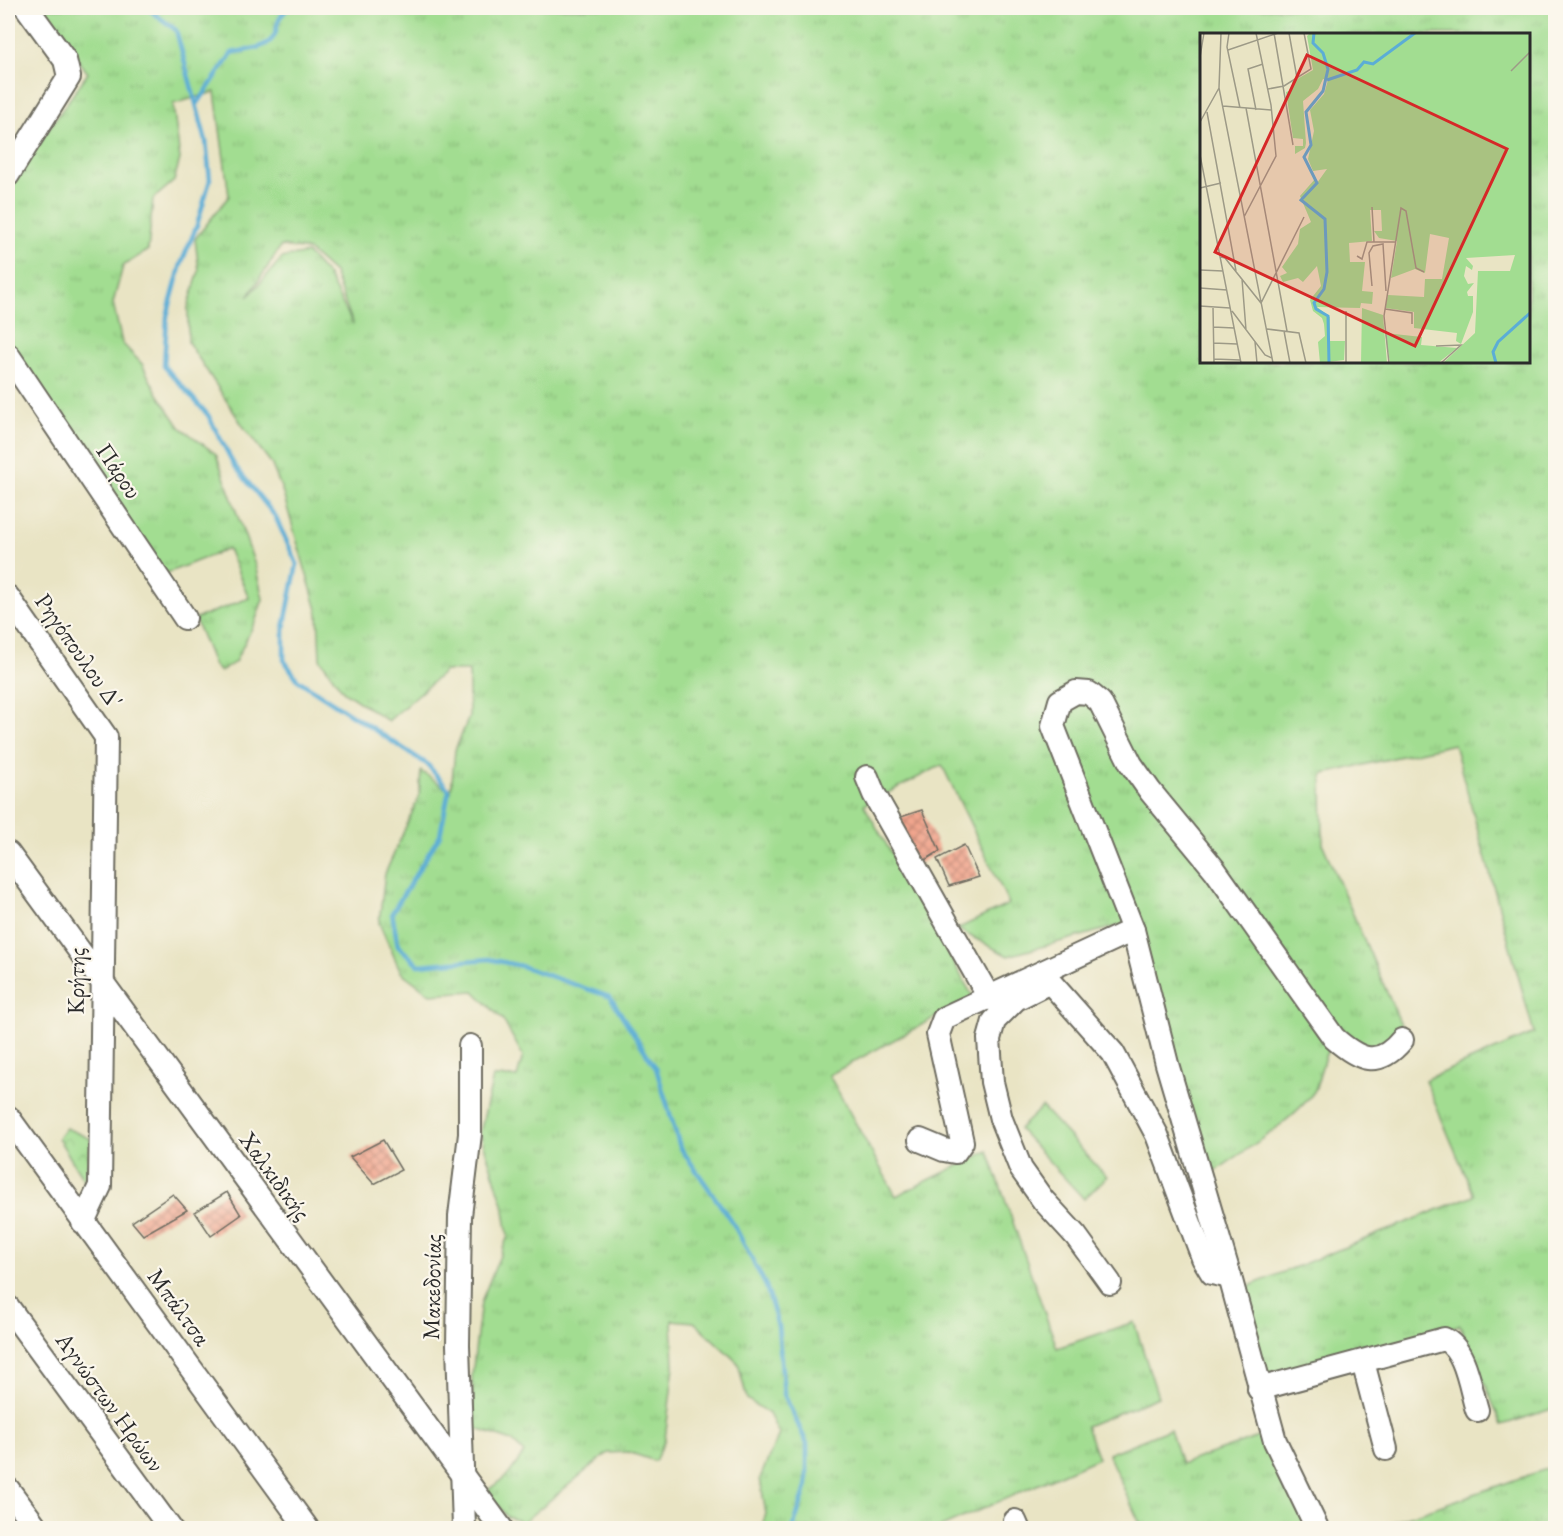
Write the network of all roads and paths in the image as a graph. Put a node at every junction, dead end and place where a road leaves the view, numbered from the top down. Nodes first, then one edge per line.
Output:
1 (27, 8) edge
2 (8, 173) edge
3 (8, 355) edge
4 (8, 597) edge
5 (185, 618) dead end
6 (106, 737) joint
7 (867, 777) dead end
8 (8, 853) edge
9 (1133, 930) junction
10 (1087, 965) dead end
11 (1050, 982) junction
12 (103, 986) junction
13 (990, 999) junction
14 (1402, 1040) dead end
15 (470, 1046) dead end
16 (8, 1117) edge
17 (920, 1140) dead end
18 (83, 1222) junction
19 (1230, 1277) junction
20 (1110, 1283) dead end
21 (8, 1307) edge
22 (1363, 1362) junction
23 (1259, 1389) junction
24 (1477, 1410) dead end
25 (1386, 1449) dead end
26 (464, 1476) junction
27 (8, 1489) edge
28 (37, 1528) edge
29 (170, 1528) edge
30 (307, 1528) edge
31 (464, 1528) edge
32 (501, 1528) edge
33 (1317, 1528) edge

1 - 2 street
3 - 5 street, Πάρου
4 - 6 street, Ρηγόπουλου Δ'
6 - 12 street, Κρήτης
7 - 13 street
8 - 12 street, Χαλκιδικής
9 - 13 street
9 - 14 street
9 - 19 street
10 - 11 street
11 - 19 street
11 - 20 street
12 - 18 street, Κρήτης
12 - 26 street, Χαλκιδικής
13 - 17 street
15 - 26 street, Μακεδονίας
16 - 18 street, Μπάλτσα
18 - 30 street, Μπάλτσα
19 - 23 street
21 - 29 street, Αγνώστων Ηρώων
22 - 23 street
22 - 24 street
22 - 25 street
23 - 33 street
26 - 31 street, Μακεδονίας
26 - 32 street, Χαλκιδικής
27 - 28 street

